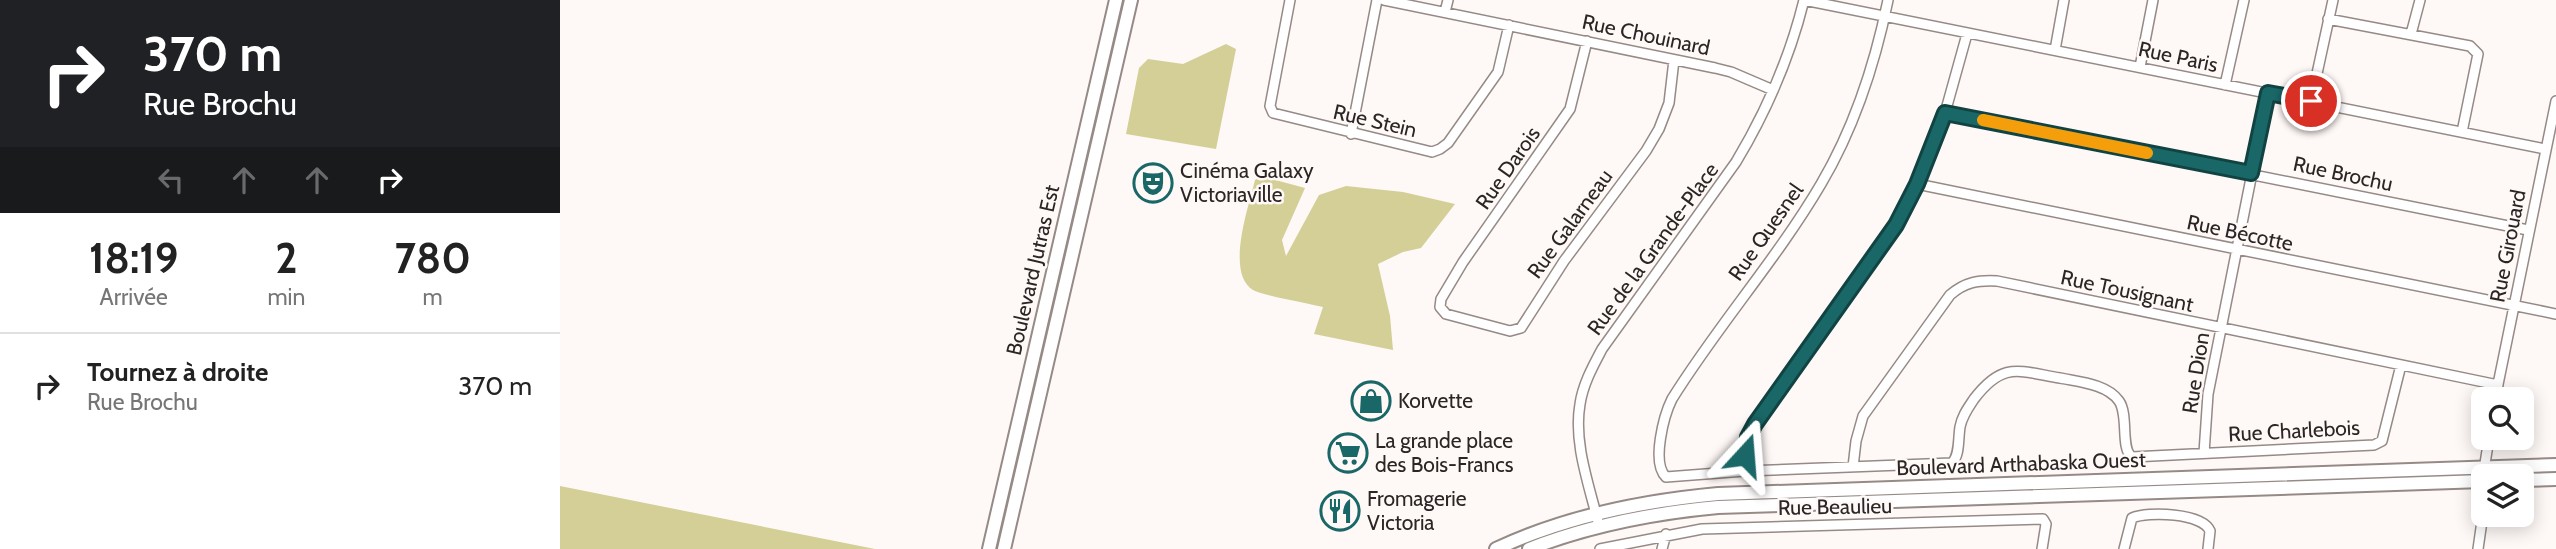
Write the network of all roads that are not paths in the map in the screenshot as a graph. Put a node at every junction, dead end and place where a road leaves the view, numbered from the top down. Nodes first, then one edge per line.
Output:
1 (1116, 0) edge
2 (1130, 0) edge
3 (1290, 0) edge
4 (1377, 0) edge
5 (1384, 0) edge
6 (1448, 0) edge
7 (1804, 0) edge
8 (1888, 0) edge
9 (2064, 0) edge
10 (2153, 0) edge
11 (2245, 0) edge
12 (2333, 0) edge
13 (2420, 0) edge
14 (1445, 12) junction
15 (1884, 18) junction
16 (2328, 19) junction
17 (1509, 24) junction
18 (1967, 34) junction
19 (2411, 34) junction
20 (1587, 41) junction
21 (2055, 50) junction
22 (1674, 60) junction
23 (2140, 67) junction
24 (2225, 85) junction
25 (1773, 90) junction
26 (2268, 93) junction
27 (2556, 100) edge
28 (2311, 101) junction
29 (1945, 113) junction
30 (2555, 114) edge
31 (2462, 132) junction
32 (1351, 134) junction
33 (2545, 149) junction
34 (2251, 173) junction
35 (1917, 184) junction
36 (2528, 230) junction
37 (2237, 250) junction
38 (2513, 306) junction
39 (1440, 307) joint
40 (2556, 314) edge
41 (2220, 328) junction
42 (2400, 365) junction
43 (2498, 384) junction
44 (2497, 387) edge
45 (2204, 453) junction
46 (2556, 465) edge
47 (1853, 467) junction
48 (2534, 468) edge
49 (1745, 471) junction
50 (2471, 476) edge
51 (2556, 479) edge
52 (2534, 480) edge
53 (1597, 520) junction
54 (2481, 527) edge
55 (1666, 534) junction
56 (989, 549) edge
57 (1004, 549) edge
58 (1496, 549) edge
59 (1529, 549) edge
60 (1600, 549) edge
61 (1662, 549) edge
62 (2042, 549) edge
63 (2124, 549) edge
64 (2208, 549) edge
65 (2478, 549) edge

1 - 56 main road, Boulevard Jutras Est
2 - 57 main road, Boulevard Jutras Est
3 - 32 street, Rue Stein
4 - 32 street
5 - 14 street, Rue Chouinard
6 - 14 street
7 - 15 street, Rue Paris
7 - 25 street, Rue de la Grande-Place
8 - 15 street, Rue Quesnel
9 - 21 street
10 - 23 street
11 - 24 street
12 - 16 street
13 - 19 street
14 - 17 street, Rue Chouinard
15 - 18 street, Rue Paris
15 - 49 street, Rue Quesnel
16 - 19 street
16 - 28 street
17 - 20 street, Rue Chouinard
17 - 32 street, Rue Stein
18 - 21 street, Rue Paris
18 - 29 street
19 - 31 street
20 - 22 street, Rue Chouinard
20 - 39 street, Rue Darois
21 - 23 street, Rue Paris
22 - 25 street, Rue Chouinard
22 - 39 street, Rue Galarneau
23 - 24 street, Rue Paris
24 - 26 street, Rue Paris
25 - 53 street, Rue de la Grande-Place
26 - 28 street, Rue Paris
26 - 34 street, Rue Dion
27 - 30 street, Rue Girouard
28 - 31 street, Rue Paris
29 - 34 street, Rue Brochu
29 - 35 street
30 - 33 street, Rue Girouard
31 - 33 street, Rue Paris
33 - 36 street, Rue Girouard
34 - 36 street, Rue Brochu
34 - 37 street, Rue Dion
35 - 37 street, Rue Bécotte
35 - 49 street
36 - 38 street, Rue Girouard
37 - 38 street, Rue Bécotte
37 - 41 street, Rue Dion
38 - 40 street, Rue Bécotte
38 - 43 street, Rue Girouard
41 - 42 street, Rue Tousignant
41 - 45 street, Rue Dion
41 - 47 street, Rue Tousignant
42 - 43 street, Rue Tousignant
42 - 45 street, Rue Charlebois
43 - 44 street, Rue Girouard
45 - 47 street, Rue Charlebois
46 - 48 main road, Boulevard Arthabaska Ouest
47 - 49 street
50 - 53 main road, Boulevard Arthabaska Ouest
51 - 52 main road
53 - 58 main road, Boulevard Arthabaska Ouest
53 - 59 main road, Boulevard Arthabaska Ouest
54 - 65 street
55 - 60 street, Rue Beaulieu
55 - 61 street
55 - 62 street, Rue Beaulieu
63 - 64 street

